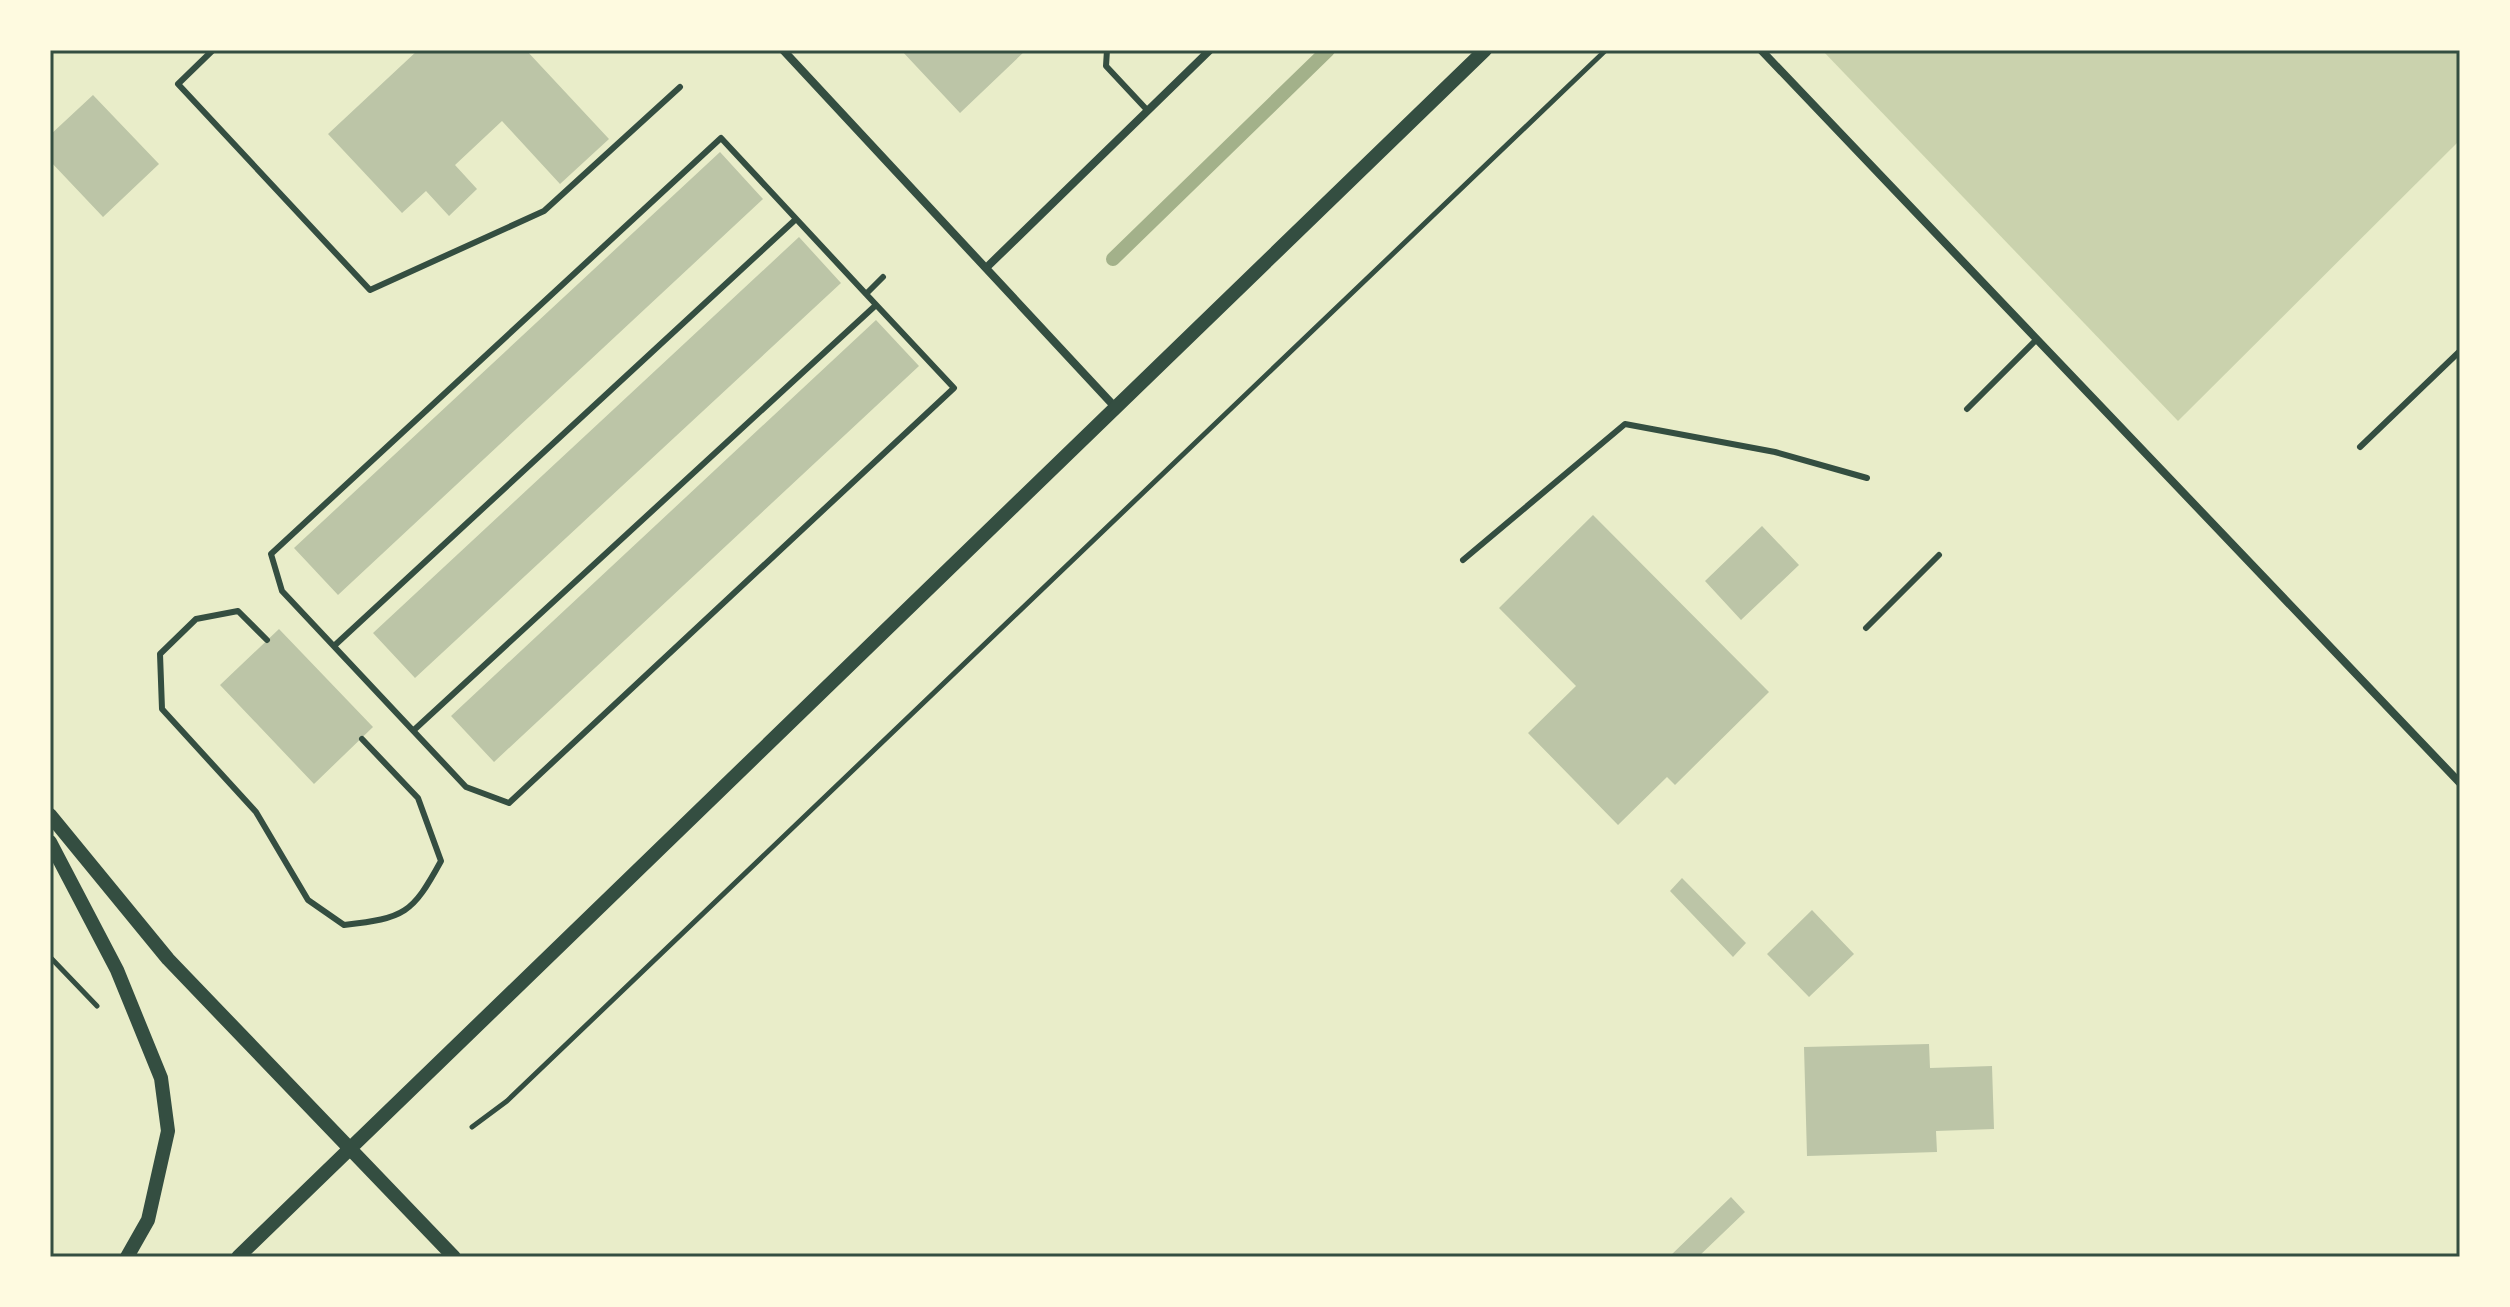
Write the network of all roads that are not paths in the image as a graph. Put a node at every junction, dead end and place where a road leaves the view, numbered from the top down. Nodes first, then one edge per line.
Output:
1 (213, 50) edge
2 (783, 50) edge
3 (1107, 50) edge
4 (1210, 50) edge
5 (1485, 50) edge
6 (1761, 50) edge
7 (680, 87) dead end
8 (1148, 111) junction
9 (796, 219) junction
10 (986, 268) junction
11 (883, 277) dead end
12 (866, 294) junction
13 (876, 305) junction
14 (2037, 339) junction
15 (2460, 351) edge
16 (1115, 407) junction
17 (1967, 409) dead end
18 (2360, 447) dead end
19 (1867, 478) dead end
20 (1939, 555) dead end
21 (1463, 560) dead end
22 (1866, 628) dead end
23 (267, 640) dead end
24 (334, 646) junction
25 (414, 730) junction
26 (362, 739) dead end
27 (2460, 783) edge
28 (50, 815) edge
29 (50, 842) edge
30 (351, 1151) junction
31 (127, 1257) edge
32 (238, 1257) edge
33 (454, 1257) edge

1 - 7 lane
2 - 10 street
3 - 8 lane
4 - 8 street
5 - 16 street
6 - 14 street
8 - 10 street
9 - 12 lane
9 - 24 lane
9 - 24 lane
10 - 16 street
11 - 12 lane
12 - 13 lane
13 - 25 lane
13 - 25 lane
14 - 17 lane
14 - 27 street
15 - 18 lane
16 - 30 street
19 - 21 lane
20 - 22 lane
23 - 26 lane
24 - 25 lane
28 - 30 street
29 - 31 street
30 - 32 street
30 - 33 street

